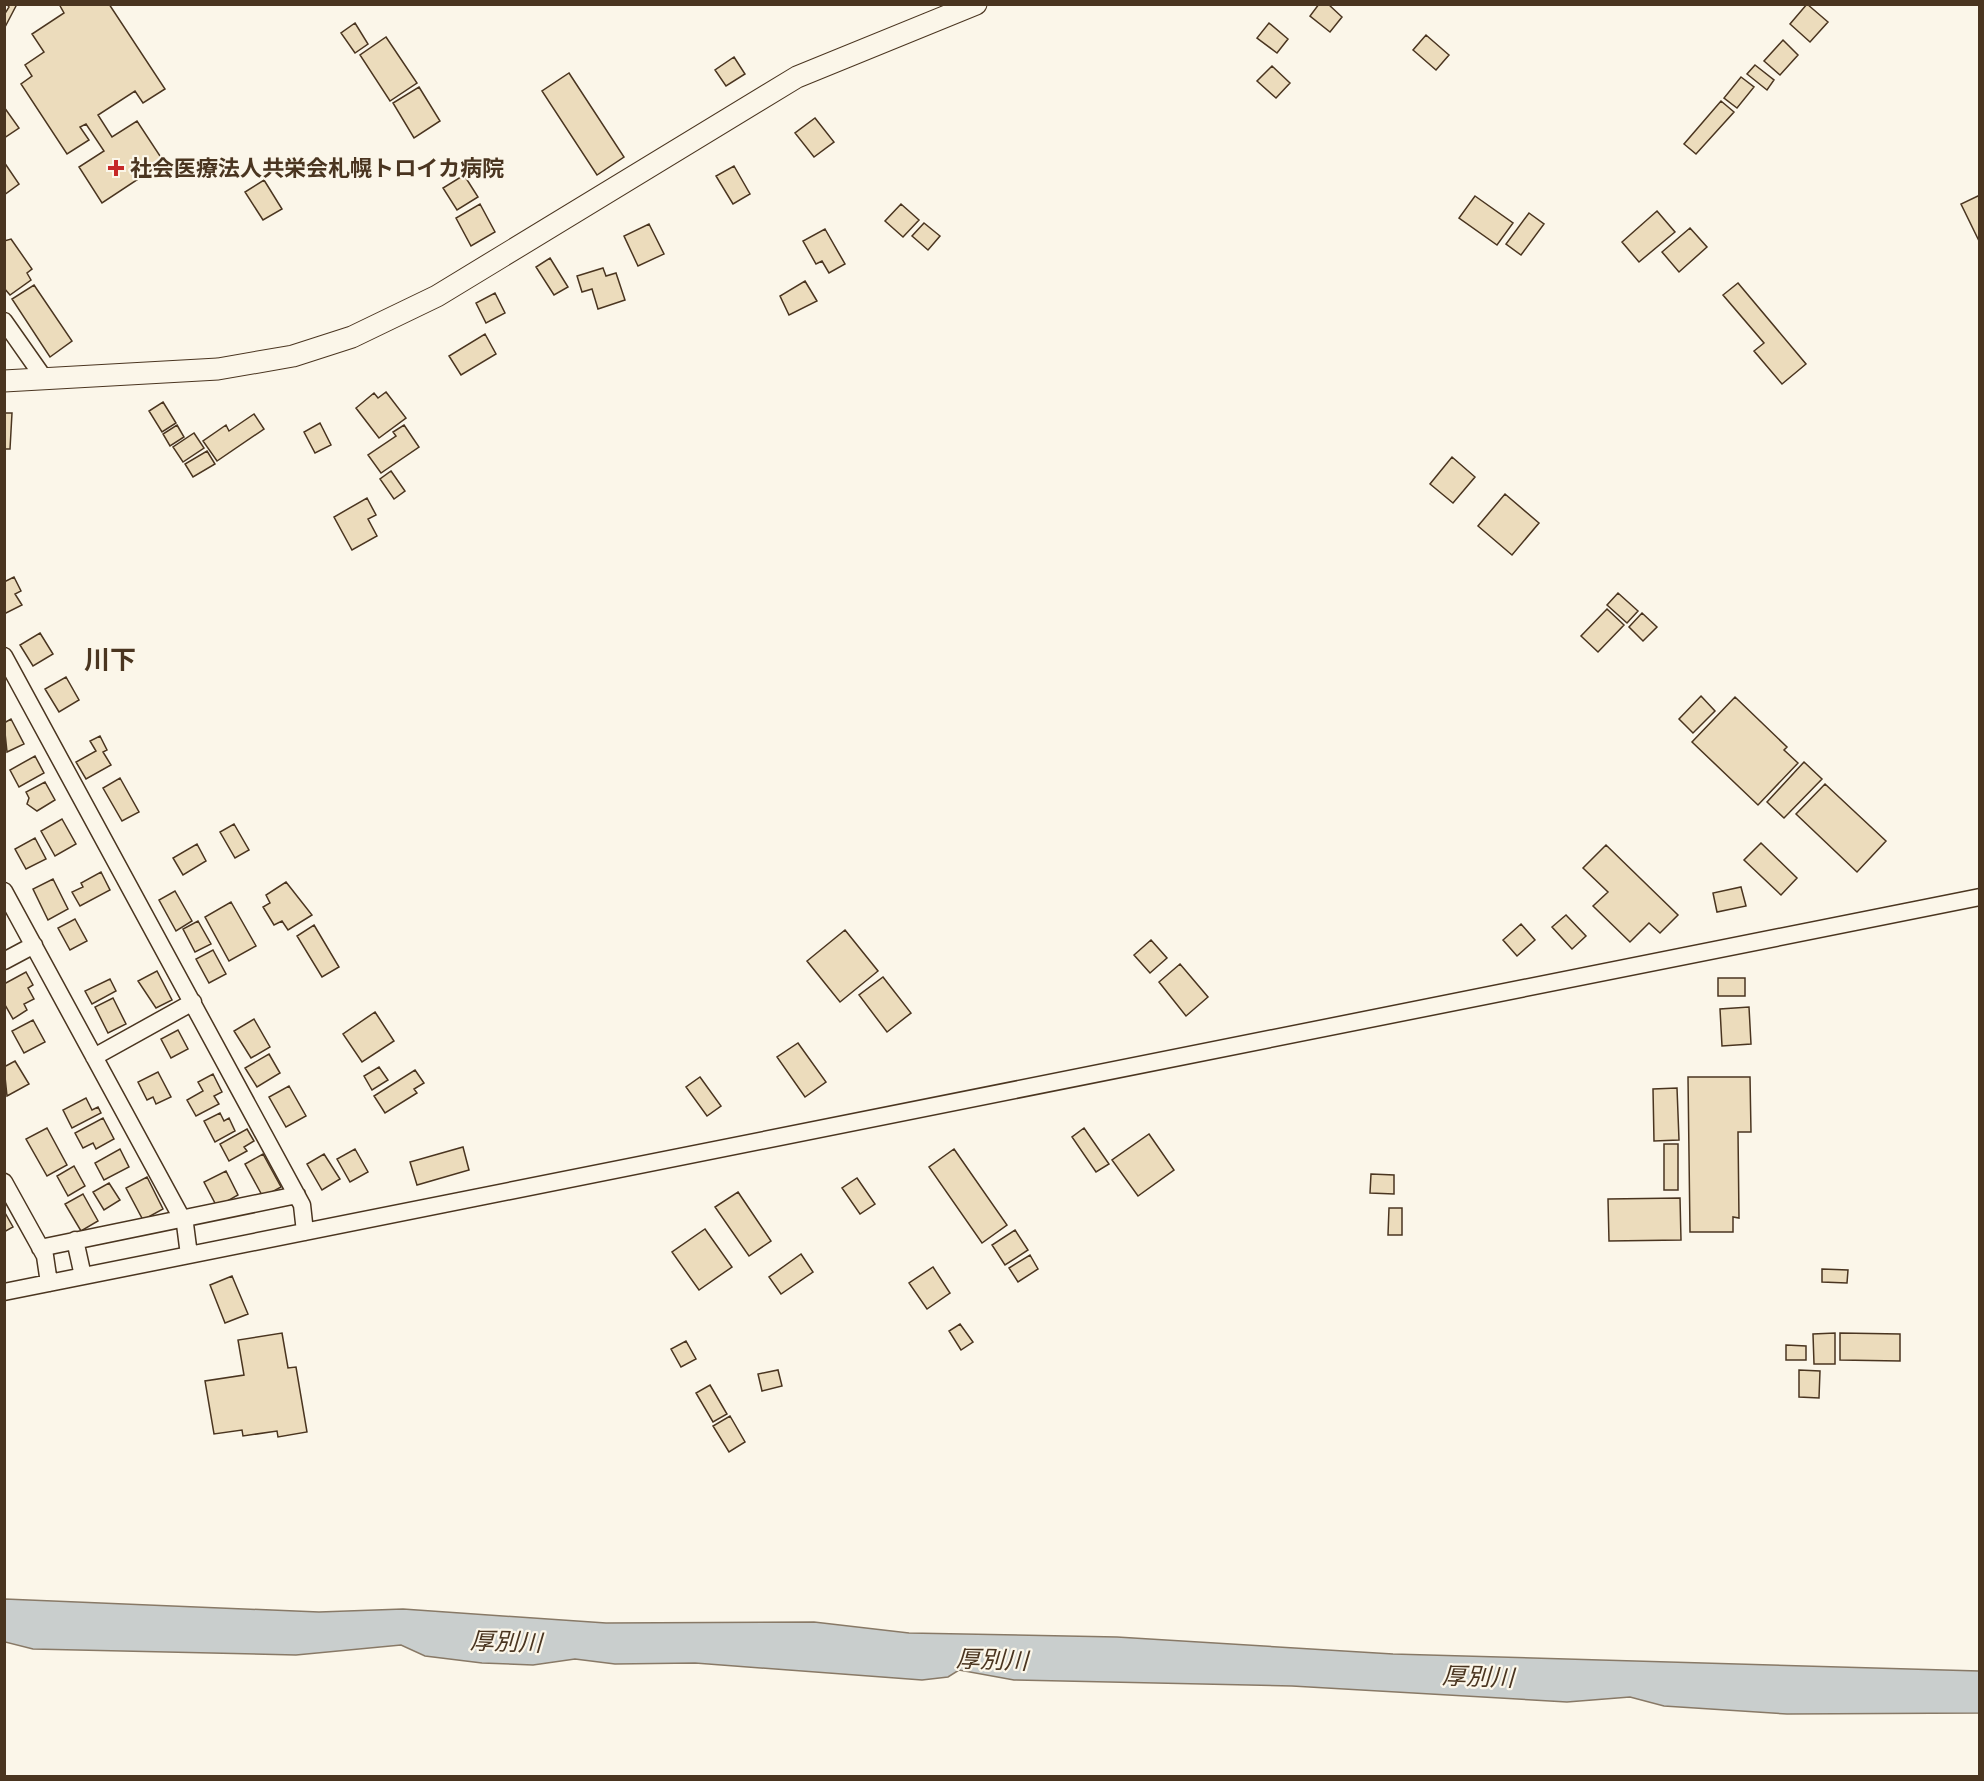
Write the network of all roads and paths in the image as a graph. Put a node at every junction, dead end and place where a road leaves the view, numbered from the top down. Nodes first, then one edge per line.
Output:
1 (976, 4) edge
2 (4, 321) edge
3 (44, 378) junction
4 (4, 381) edge
5 (4, 656) edge
6 (4, 891) edge
7 (1980, 897) edge
8 (34, 945) junction
9 (4, 961) edge
10 (192, 1002) junction
11 (94, 1057) junction
12 (4, 1182) edge
13 (297, 1195) junction
14 (182, 1218) junction
15 (305, 1232) junction
16 (75, 1240) junction
17 (40, 1248) junction
18 (189, 1255) junction
19 (83, 1276) junction
20 (49, 1282) junction
21 (4, 1292) edge

1 - 3 street
2 - 3 street
3 - 4 street
5 - 10 street
6 - 8 street
7 - 15 street
8 - 9 street
8 - 11 street
10 - 11 street
10 - 13 street
11 - 14 street
12 - 17 street
13 - 14 street
13 - 15 street
14 - 16 street
14 - 18 street
15 - 18 street
16 - 17 street
16 - 19 street
17 - 20 street
18 - 19 street
19 - 20 street
20 - 21 street

